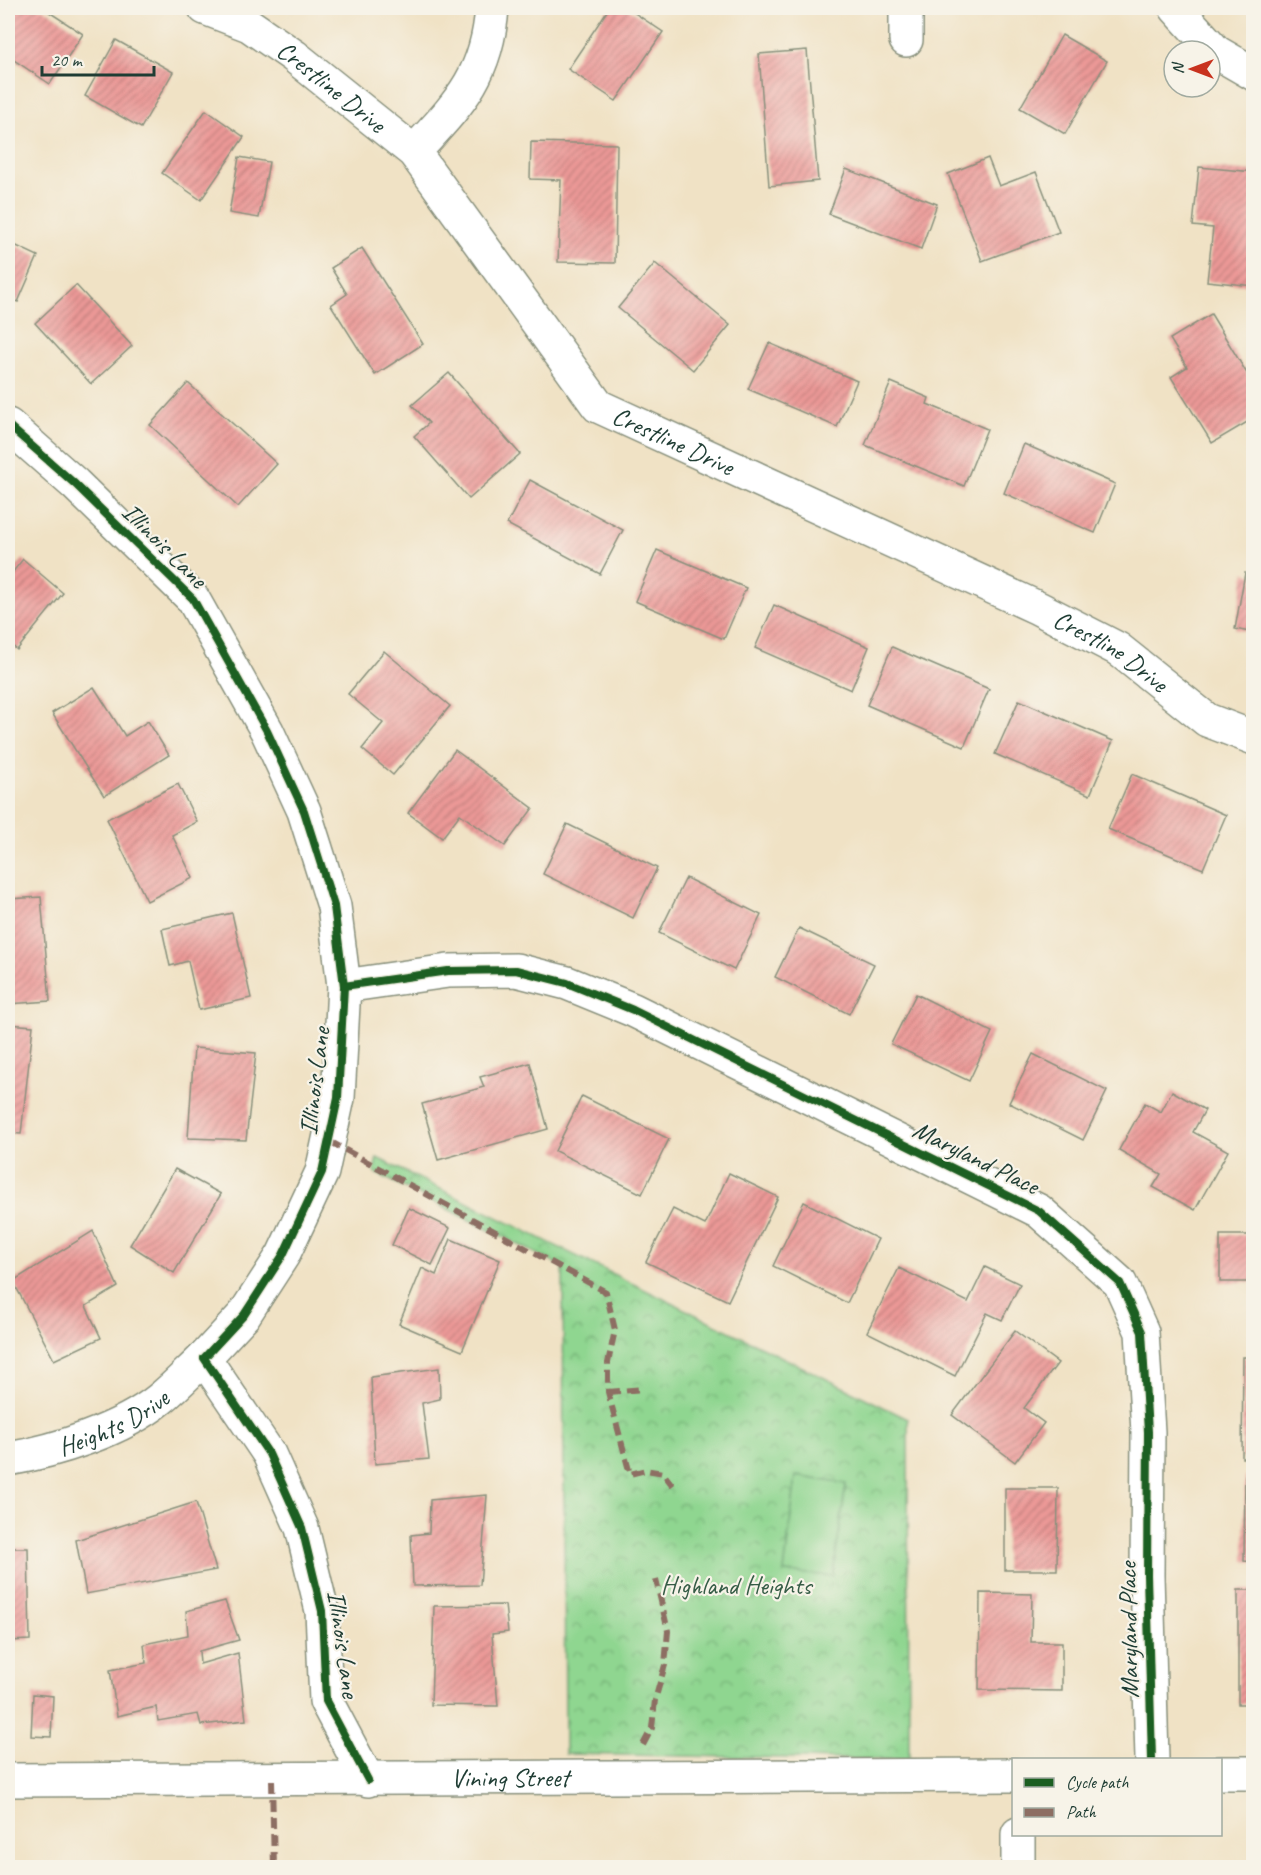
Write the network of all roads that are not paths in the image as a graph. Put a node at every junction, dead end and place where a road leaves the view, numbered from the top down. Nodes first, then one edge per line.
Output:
1 (205, 8) edge
2 (492, 8) edge
3 (906, 8) edge
4 (1176, 8) edge
5 (906, 40) dead end
6 (1254, 74) edge
7 (414, 152) junction
8 (8, 425) edge
9 (1254, 738) edge
10 (344, 986) junction
11 (204, 1358) junction
12 (8, 1459) edge
13 (1152, 1758) edge
14 (1222, 1773) edge
15 (1254, 1773) edge
16 (1012, 1775) edge
17 (8, 1780) edge
18 (368, 1780) junction
19 (1018, 1836) edge
20 (1018, 1868) edge

1 - 7 street, Crestline Drive
2 - 7 street
3 - 5 street
4 - 6 street
7 - 9 street, Crestline Drive
8 - 10 street, Illinois Lane
10 - 11 street, Illinois Lane
10 - 13 street, Maryland Place
11 - 12 street, Heights Drive
11 - 18 street, Illinois Lane
14 - 15 street
16 - 18 street, Vining Street
17 - 18 street, Vining Street
19 - 20 street

